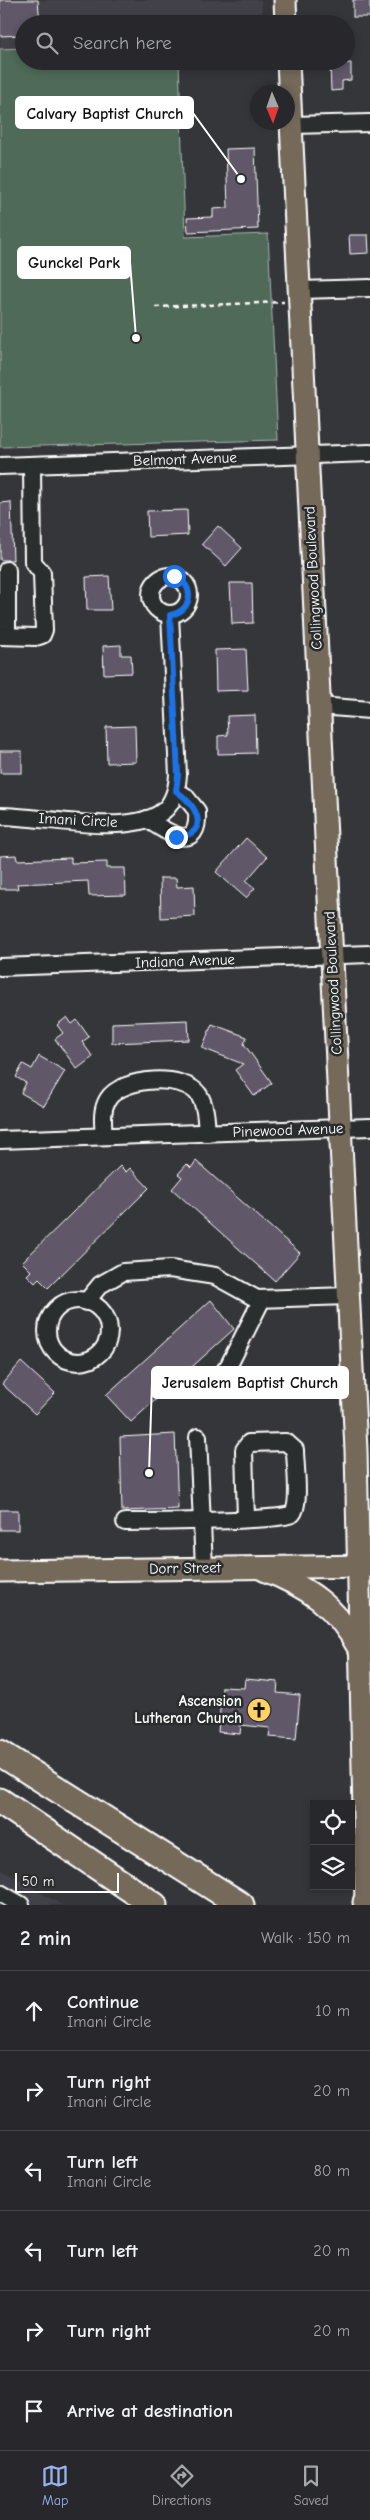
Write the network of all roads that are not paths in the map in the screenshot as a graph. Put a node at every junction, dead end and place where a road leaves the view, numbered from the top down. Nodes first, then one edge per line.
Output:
1 (285, 0) edge
2 (286, 15) edge
3 (289, 70) edge
4 (290, 85) edge
5 (370, 123) edge
6 (295, 125) edge
7 (292, 130) edge
8 (370, 288) edge
9 (300, 296) junction
10 (370, 453) edge
11 (307, 455) junction
12 (32, 465) junction
13 (0, 466) edge
14 (33, 562) junction
15 (3, 570) edge
16 (170, 615) dead end
17 (4, 636) edge
18 (319, 706) junction
19 (370, 710) edge
20 (176, 791) junction
21 (0, 816) edge
22 (147, 819) junction
23 (370, 954) edge
24 (332, 956) junction
25 (0, 967) edge
26 (370, 1127) edge
27 (340, 1128) junction
28 (207, 1133) junction
29 (104, 1136) junction
30 (0, 1140) edge
31 (348, 1296) junction
32 (262, 1299) junction
33 (86, 1302) dead end
34 (216, 1382) dead end
35 (198, 1437) dead end
36 (356, 1450) junction
37 (370, 1484) edge
38 (246, 1519) junction
39 (202, 1520) junction
40 (125, 1522) dead end
41 (364, 1566) edge
42 (204, 1567) junction
43 (257, 1567) junction
44 (0, 1571) edge
45 (365, 1643) edge
46 (0, 1738) edge
47 (0, 1753) edge
48 (366, 1770) edge
49 (74, 1798) junction
50 (0, 1801) edge
51 (0, 1807) edge
52 (54, 1839) junction
53 (0, 1893) edge
54 (367, 1904) edge
55 (21, 1905) edge
56 (154, 1905) edge
57 (241, 1905) edge

1 - 2 main road
3 - 4 main road, Collingwood Boulevard
5 - 6 street
7 - 9 main road, Collingwood Boulevard
8 - 9 street
9 - 11 main road, Collingwood Boulevard
10 - 11 street, Belmont Avenue
11 - 12 street, Belmont Avenue
11 - 18 main road, Collingwood Boulevard
12 - 13 street, Belmont Avenue
12 - 14 street
14 - 15 street
14 - 17 street
15 - 17 street
16 - 20 street
18 - 19 street
18 - 24 main road, Collingwood Boulevard
20 - 22 street
20 - 22 street
21 - 22 street, Imani Circle
23 - 24 street, Indiana Avenue
24 - 25 street, Indiana Avenue
24 - 27 main road, Collingwood Boulevard
26 - 27 street, Pinewood Avenue
27 - 28 street, Pinewood Avenue
27 - 31 main road, Collingwood Boulevard
28 - 29 street, Pinewood Avenue
28 - 29 street
29 - 30 street, Pinewood Avenue
31 - 32 street
31 - 36 main road, Collingwood Boulevard
32 - 33 street
32 - 34 street
35 - 39 street
36 - 37 main road
36 - 41 main road, Collingwood Boulevard
38 - 38 street
38 - 39 street
39 - 40 street
39 - 42 street
41 - 43 main road, Dorr Street
41 - 45 main road, Collingwood Boulevard
42 - 43 main road, Dorr Street
42 - 44 main road, Dorr Street
43 - 45 main road
45 - 48 main road, Collingwood Boulevard
46 - 49 highway
47 - 49 highway
48 - 54 main road, Collingwood Boulevard
49 - 57 highway
50 - 52 highway
51 - 52 highway
52 - 56 highway
53 - 55 street

